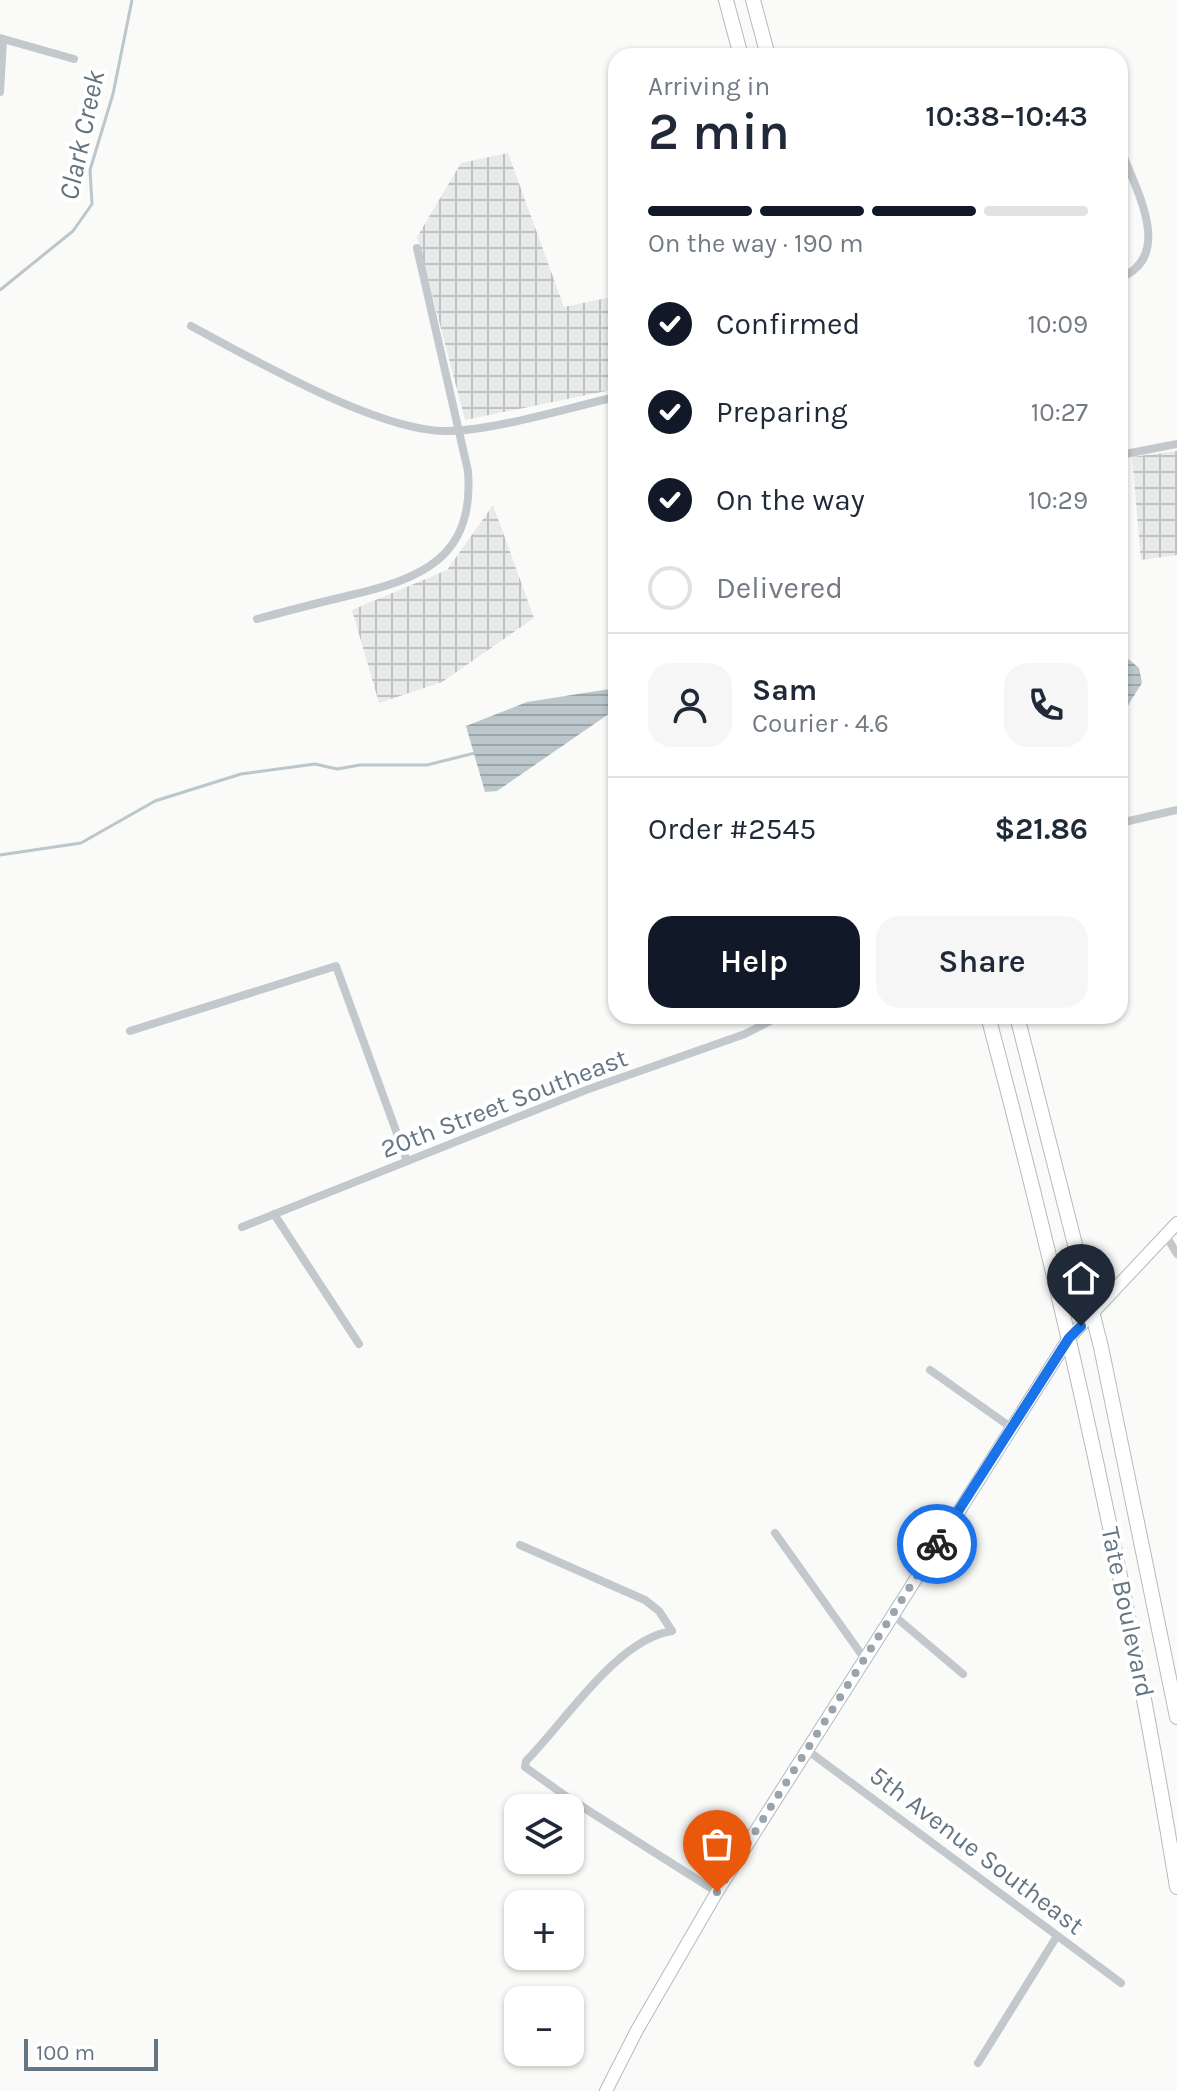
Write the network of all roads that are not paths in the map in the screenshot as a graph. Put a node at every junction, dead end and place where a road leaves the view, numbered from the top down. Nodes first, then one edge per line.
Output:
1 (726, 0) edge
2 (753, 0) edge
3 (1, 39) edge
4 (739, 48) edge
5 (766, 48) edge
6 (74, 59) dead end
7 (0, 92) edge
8 (1128, 171) edge
9 (417, 248) dead end
10 (1128, 273) edge
11 (191, 326) dead end
12 (608, 399) edge
13 (460, 430) junction
14 (1177, 444) edge
15 (1128, 453) edge
16 (257, 619) dead end
17 (1177, 810) edge
18 (1128, 821) edge
19 (763, 1024) edge
20 (990, 1024) edge
21 (1019, 1024) edge
22 (130, 1031) dead end
23 (407, 1161) junction
24 (274, 1214) junction
25 (1177, 1223) edge
26 (242, 1227) dead end
27 (1165, 1234) junction
28 (1177, 1254) edge
29 (1093, 1315) junction
30 (1069, 1338) junction
31 (359, 1344) dead end
32 (930, 1370) dead end
33 (1012, 1428) junction
34 (775, 1533) dead end
35 (520, 1545) dead end
36 (892, 1614) junction
37 (864, 1658) junction
38 (963, 1674) dead end
39 (1177, 1717) edge
40 (807, 1750) junction
41 (1177, 1887) edge
42 (717, 1892) junction
43 (1057, 1936) junction
44 (1121, 1983) dead end
45 (978, 2063) dead end
46 (606, 2091) edge

1 - 4 main road
2 - 5 main road
3 - 6 street
3 - 7 street
8 - 10 street
9 - 13 street
11 - 13 street
12 - 13 street
13 - 16 street
14 - 15 street
17 - 18 street
19 - 23 street, 20th Street Southeast
20 - 30 main road, Tate Boulevard
21 - 29 main road, Tate Boulevard
22 - 23 street
23 - 24 street, 20th Street Southeast
24 - 26 street, 20th Street Southeast
24 - 31 street
25 - 27 street
27 - 28 street
27 - 29 street
29 - 30 street
29 - 39 main road, Tate Boulevard
30 - 33 street
30 - 41 main road, Tate Boulevard
32 - 33 street
33 - 36 street
34 - 37 street
35 - 42 street
36 - 37 street
36 - 38 street
37 - 40 street
40 - 42 street
40 - 43 street, 5th Avenue Southeast
42 - 46 street
43 - 44 street, 5th Avenue Southeast
43 - 45 street

